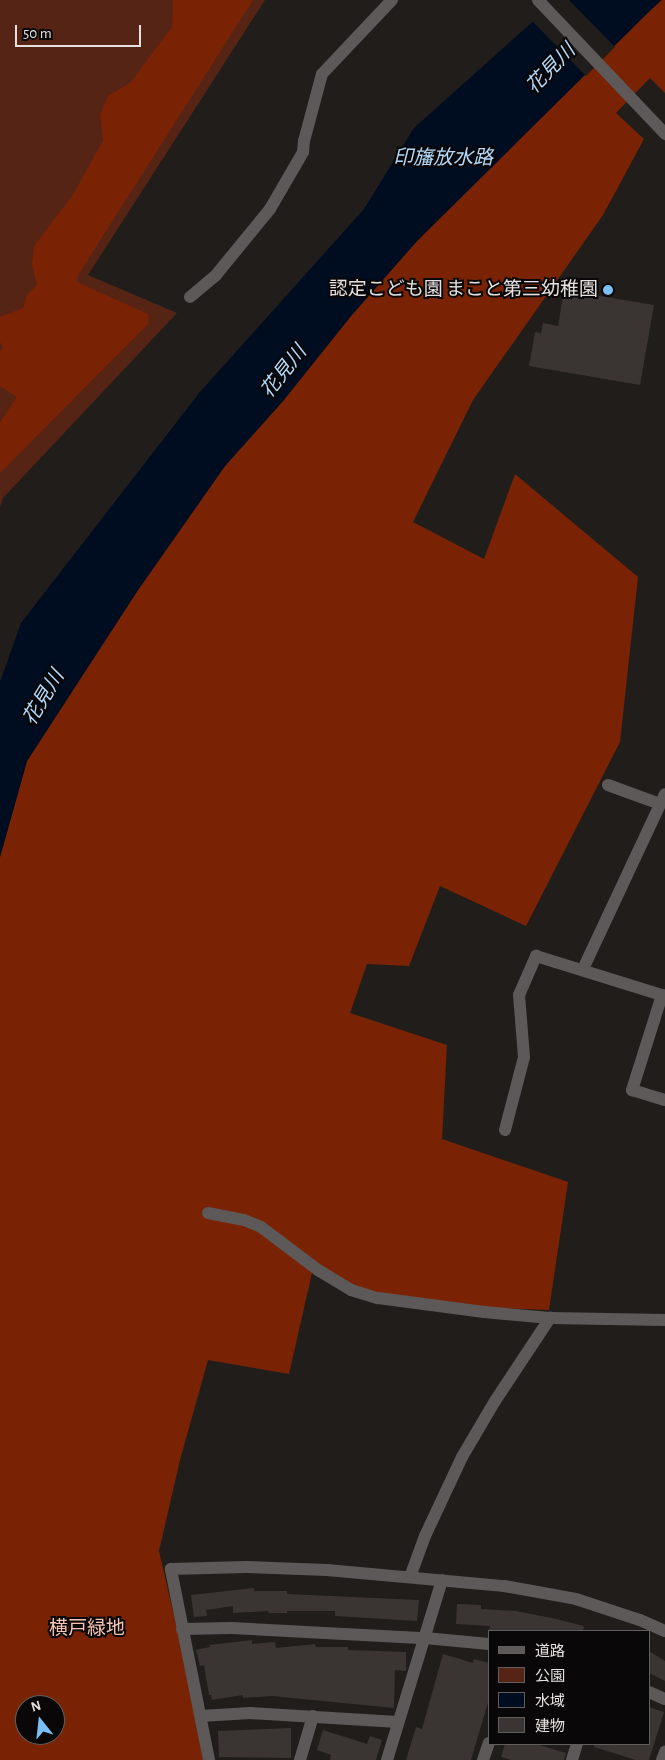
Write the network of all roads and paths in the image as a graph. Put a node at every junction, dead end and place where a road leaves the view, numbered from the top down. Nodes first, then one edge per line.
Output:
1 (392, 0) edge
2 (538, 0) edge
3 (662, 130) edge
4 (190, 297) dead end
5 (608, 785) dead end
6 (663, 799) edge
7 (583, 969) junction
8 (664, 996) edge
9 (665, 1100) edge
10 (505, 1130) dead end
11 (208, 1213) dead end
12 (550, 1318) junction
13 (665, 1320) edge
14 (410, 1577) junction
15 (442, 1580) junction
16 (182, 1629) junction
17 (665, 1631) edge
18 (425, 1638) junction
19 (488, 1644) edge
20 (650, 1692) edge
21 (665, 1699) edge
22 (201, 1716) junction
23 (313, 1716) junction
24 (398, 1722) junction
25 (488, 1745) edge
26 (577, 1745) edge
27 (665, 1752) edge
28 (209, 1760) edge
29 (300, 1760) edge
30 (387, 1760) edge
31 (483, 1760) edge
32 (572, 1760) edge
33 (662, 1760) edge

1 - 4 street
2 - 3 street
5 - 6 street
6 - 7 street
7 - 8 street
7 - 10 street
8 - 9 street
11 - 12 street
12 - 13 street
12 - 14 street
14 - 15 street
14 - 16 street
15 - 17 street
15 - 18 street
16 - 18 street
16 - 22 street
18 - 19 street
18 - 24 street
20 - 21 street
22 - 23 street
22 - 28 street
23 - 24 street
23 - 29 street
24 - 30 street
25 - 31 street
26 - 32 street
27 - 33 street

